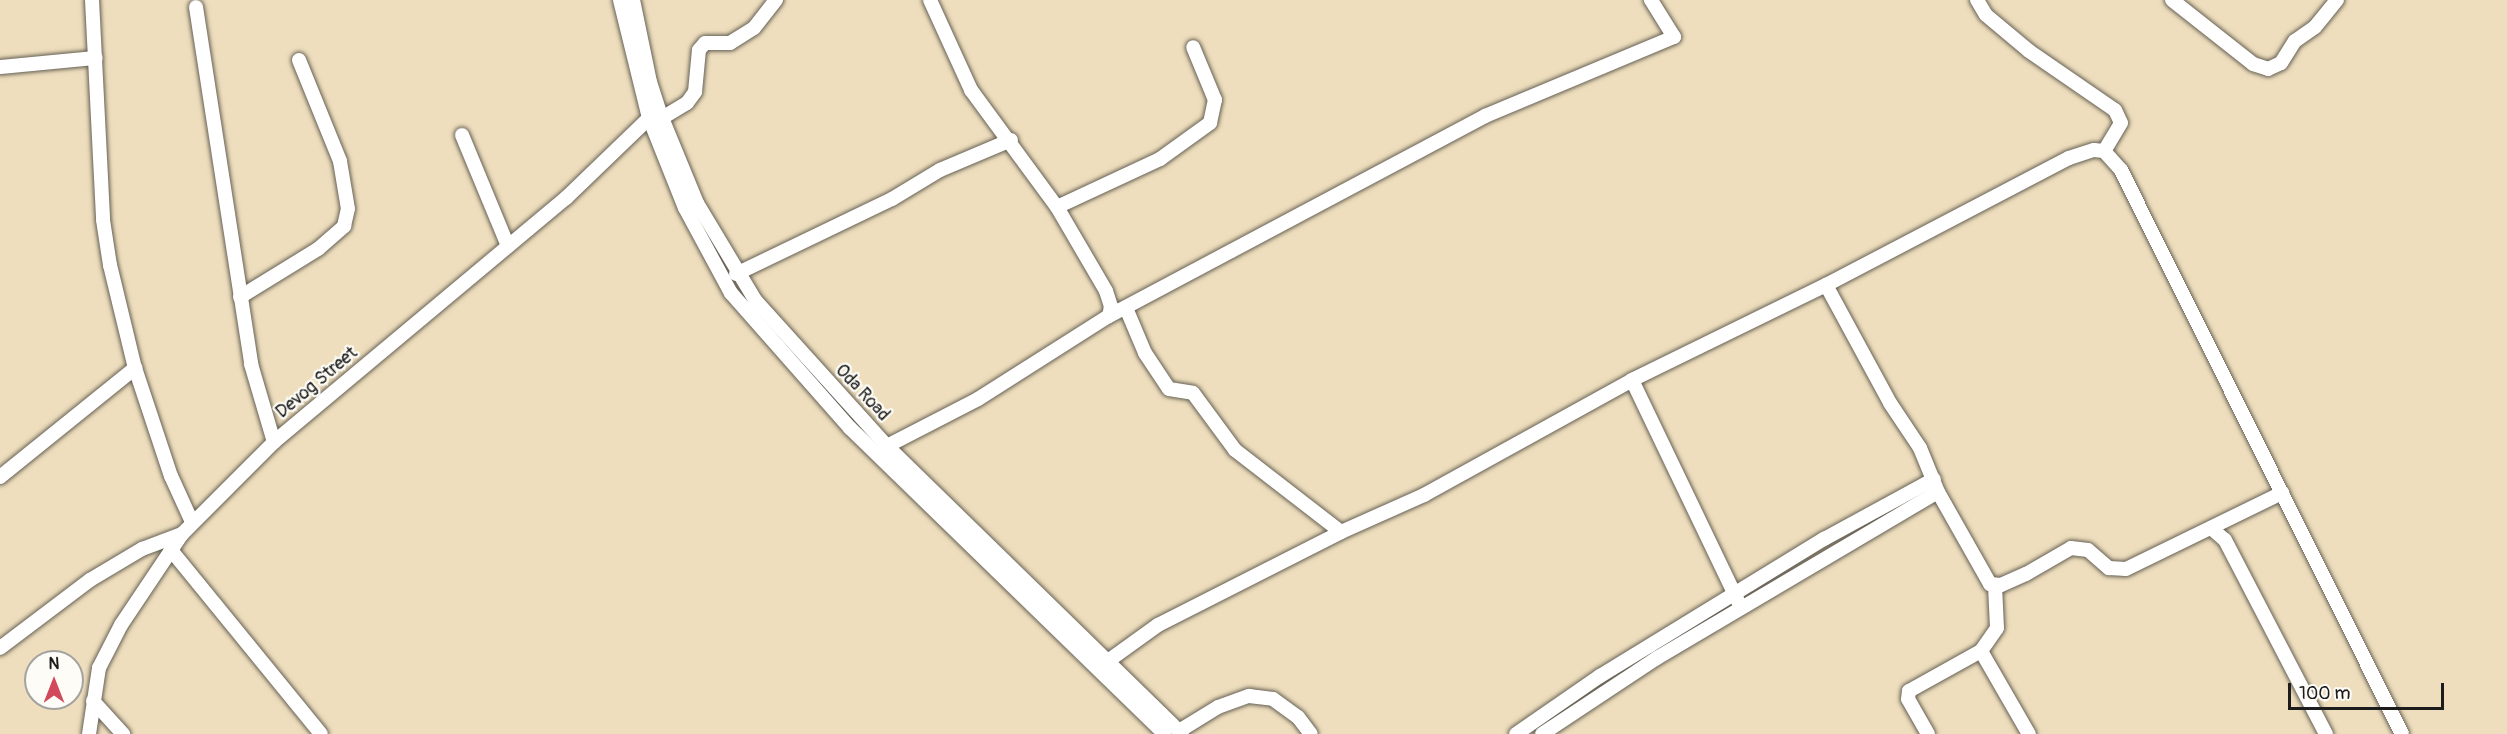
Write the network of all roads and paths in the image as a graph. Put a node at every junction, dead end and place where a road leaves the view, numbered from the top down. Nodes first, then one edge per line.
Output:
1 (92, 0) edge
2 (620, 0) edge
3 (633, 0) edge
4 (776, 0) edge
5 (930, 0) edge
6 (1652, 0) edge
7 (1977, 0) edge
8 (2172, 0) edge
9 (2337, 0) edge
10 (196, 7) dead end
11 (1193, 47) dead end
12 (96, 58) junction
13 (299, 60) dead end
14 (0, 67) edge
15 (656, 118) junction
16 (462, 135) dead end
17 (1011, 140) junction
18 (2104, 151) junction
19 (1057, 207) junction
20 (508, 246) junction
21 (736, 274) junction
22 (1826, 285) junction
23 (240, 297) junction
24 (1126, 308) junction
25 (1109, 316) junction
26 (135, 368) junction
27 (1632, 380) junction
28 (274, 442) junction
29 (887, 446) junction
30 (0, 477) edge
31 (1936, 485) junction
32 (2282, 493) junction
33 (192, 522) junction
34 (2211, 528) junction
35 (1341, 532) junction
36 (182, 534) junction
37 (171, 550) junction
38 (1995, 585) junction
39 (1738, 601) junction
40 (0, 648) edge
41 (1981, 651) junction
42 (1108, 662) junction
43 (93, 701) junction
44 (1556, 704) junction
45 (1563, 717) junction
46 (319, 733) edge
47 (1175, 733) edge
48 (88, 734) edge
49 (123, 734) edge
50 (1311, 734) edge
51 (1516, 734) edge
52 (1542, 734) edge
53 (1928, 734) edge
54 (2029, 734) edge
55 (2326, 734) edge
56 (2402, 734) edge

1 - 12 street
2 - 15 street, Oda Road
3 - 15 street, Oda Road
4 - 15 street, Devog Street
5 - 17 street
6 - 24 street
7 - 18 street
8 - 9 street
10 - 23 street
11 - 19 street
12 - 14 street
12 - 26 street
13 - 23 street
15 - 20 street, Devog Street
15 - 21 street, Oda Road
15 - 47 street, Oda Road
16 - 20 street
17 - 19 street
17 - 21 street
18 - 22 street
18 - 32 street
19 - 25 street
20 - 28 street, Devog Street
21 - 29 street, Oda Road
22 - 27 street
22 - 31 street
23 - 28 street
24 - 25 street
24 - 35 street
25 - 29 street
26 - 30 street
26 - 33 street
27 - 35 street
27 - 39 street
28 - 33 street, Devog Street
29 - 42 street, Oda Road
31 - 38 street
31 - 39 street
32 - 34 street
32 - 56 street
33 - 36 street, Devog Street
34 - 38 street
34 - 55 street
35 - 42 street
36 - 37 street, Devog Street
36 - 40 street
37 - 43 street, Devog Street
37 - 46 street
38 - 41 street
39 - 44 street
39 - 45 street
41 - 53 street
41 - 54 street
42 - 47 street, Oda Road
43 - 48 street, Devog Street
43 - 49 street
44 - 45 street
44 - 51 street
45 - 52 street
47 - 50 street

